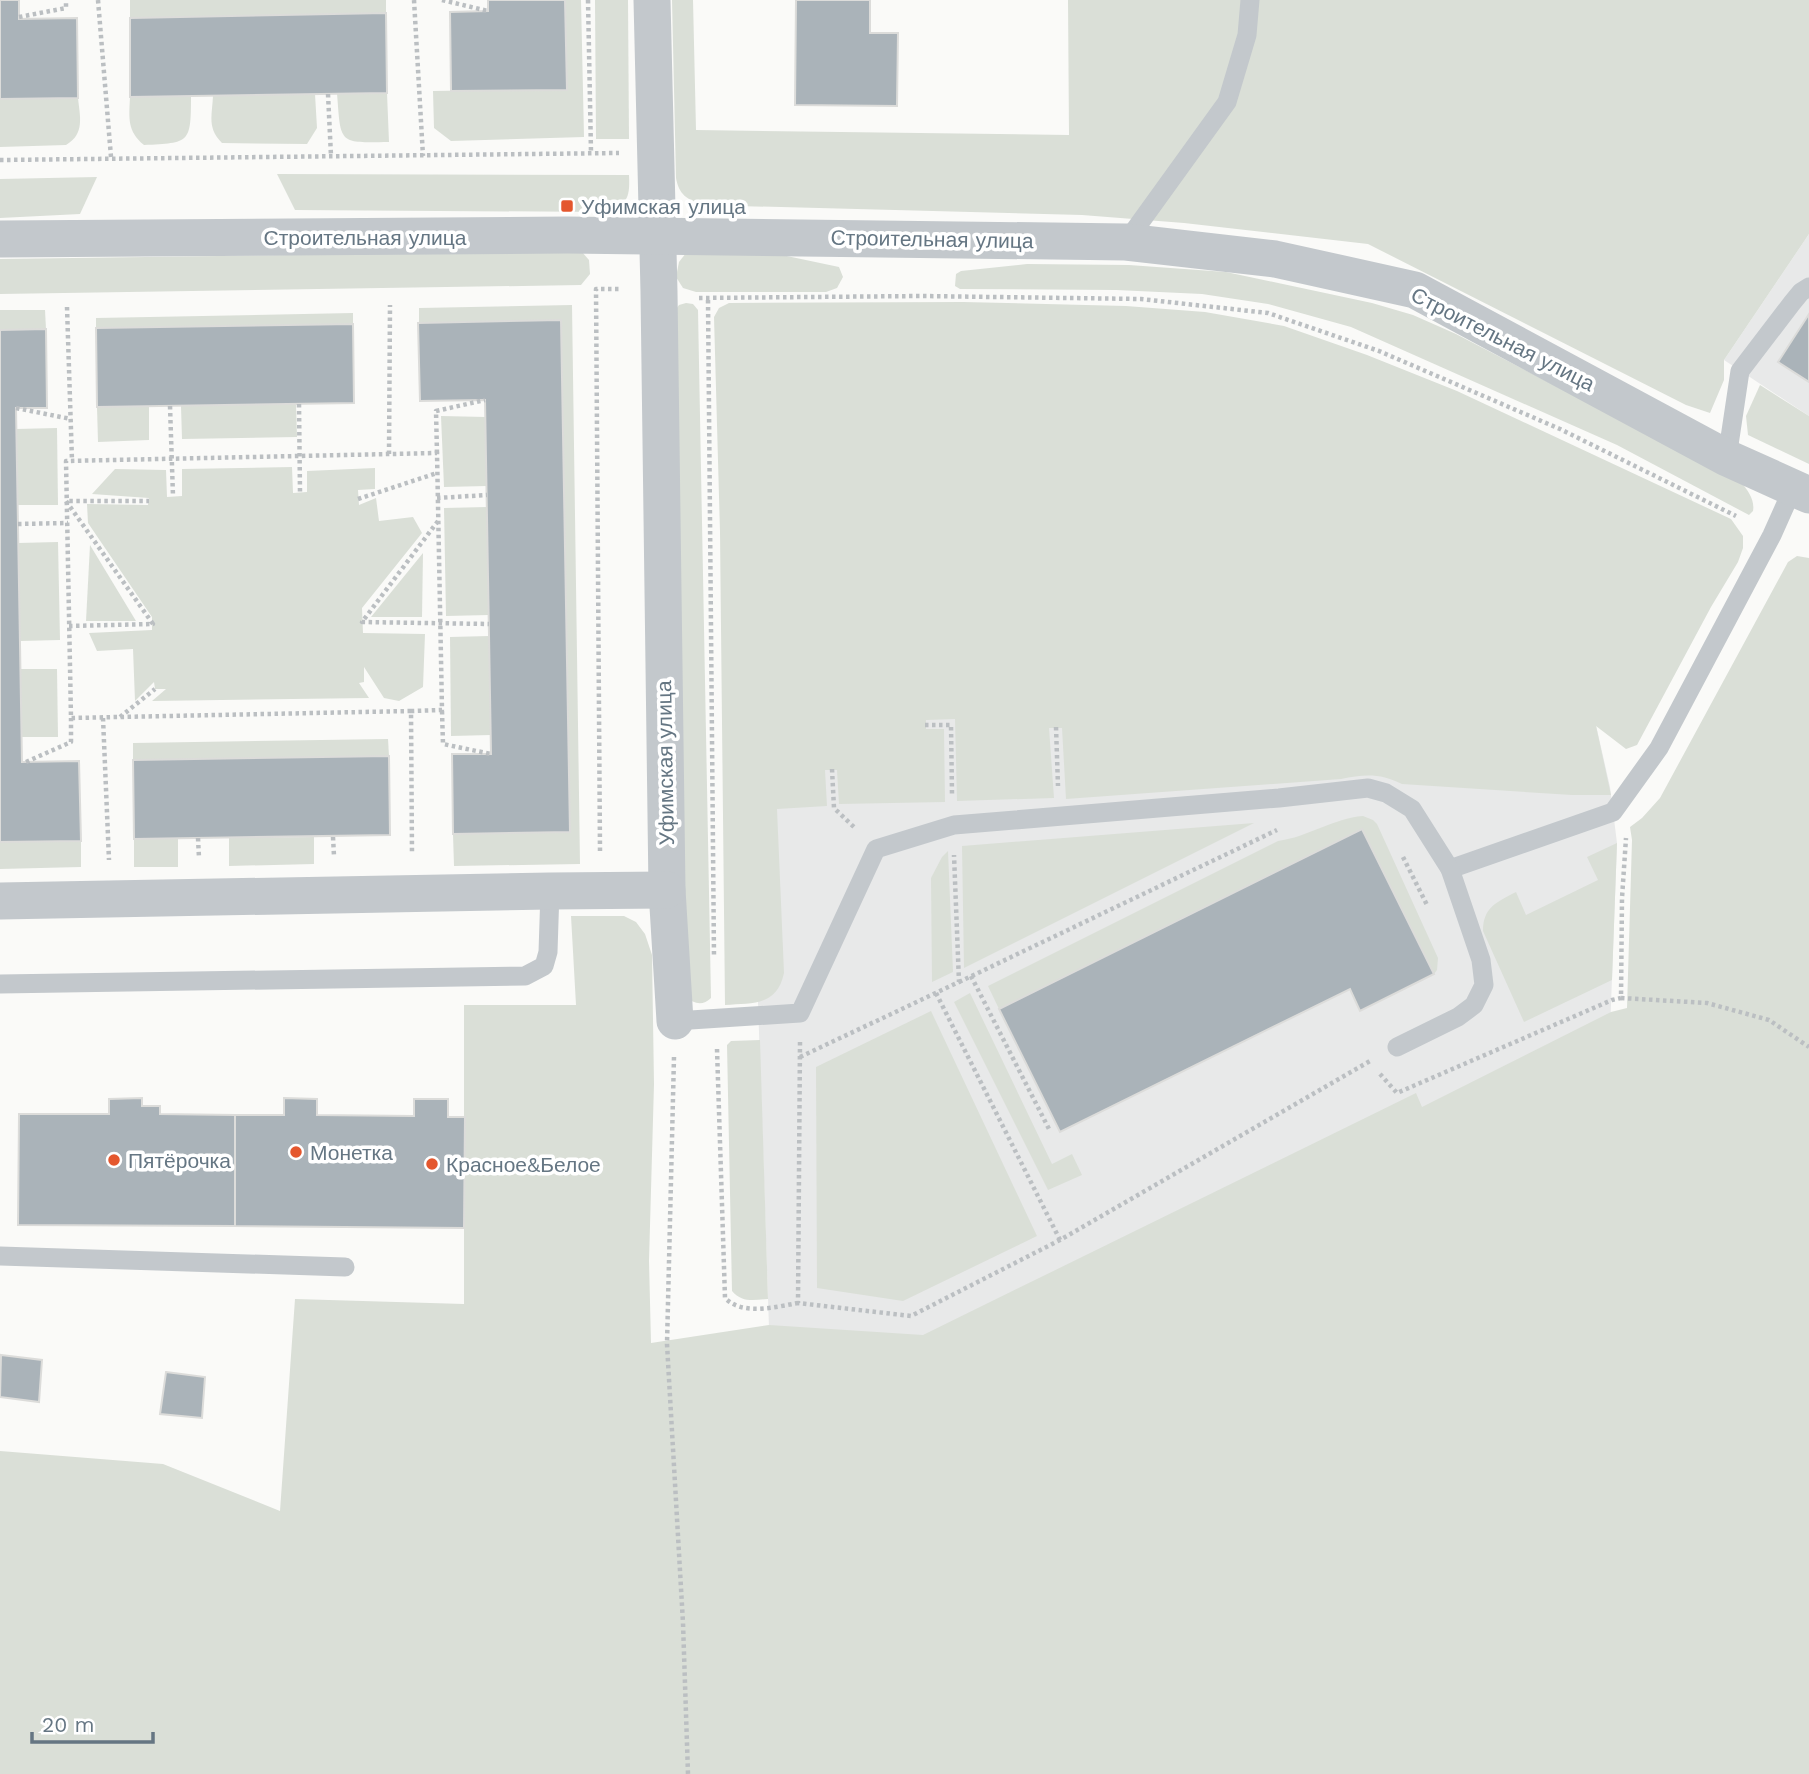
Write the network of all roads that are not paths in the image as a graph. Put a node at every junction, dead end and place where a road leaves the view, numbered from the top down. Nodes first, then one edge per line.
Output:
1 (652, 0) edge
2 (1250, 0) edge
3 (658, 236) junction
4 (0, 239) edge
5 (1126, 242) junction
6 (1809, 287) edge
7 (1727, 458) junction
8 (1801, 491) edge
9 (1450, 869) junction
10 (667, 890) junction
11 (550, 891) junction
12 (0, 901) edge
13 (0, 984) edge
14 (675, 1021) joint
15 (1397, 1047) road end
16 (0, 1256) edge
17 (345, 1267) dead end

1 - 3 street, Уфимская улица
2 - 5 lane
3 - 4 street, Строительная улица
3 - 5 street, Строительная улица
3 - 10 street, Уфимская улица
5 - 7 street, Строительная улица
6 - 7 lane
7 - 8 street, Строительная улица
8 - 9 lane
9 - 14 lane
9 - 15 lane
10 - 11 street
10 - 14 street, Уфимская улица
11 - 12 street
11 - 13 lane
16 - 17 lane

